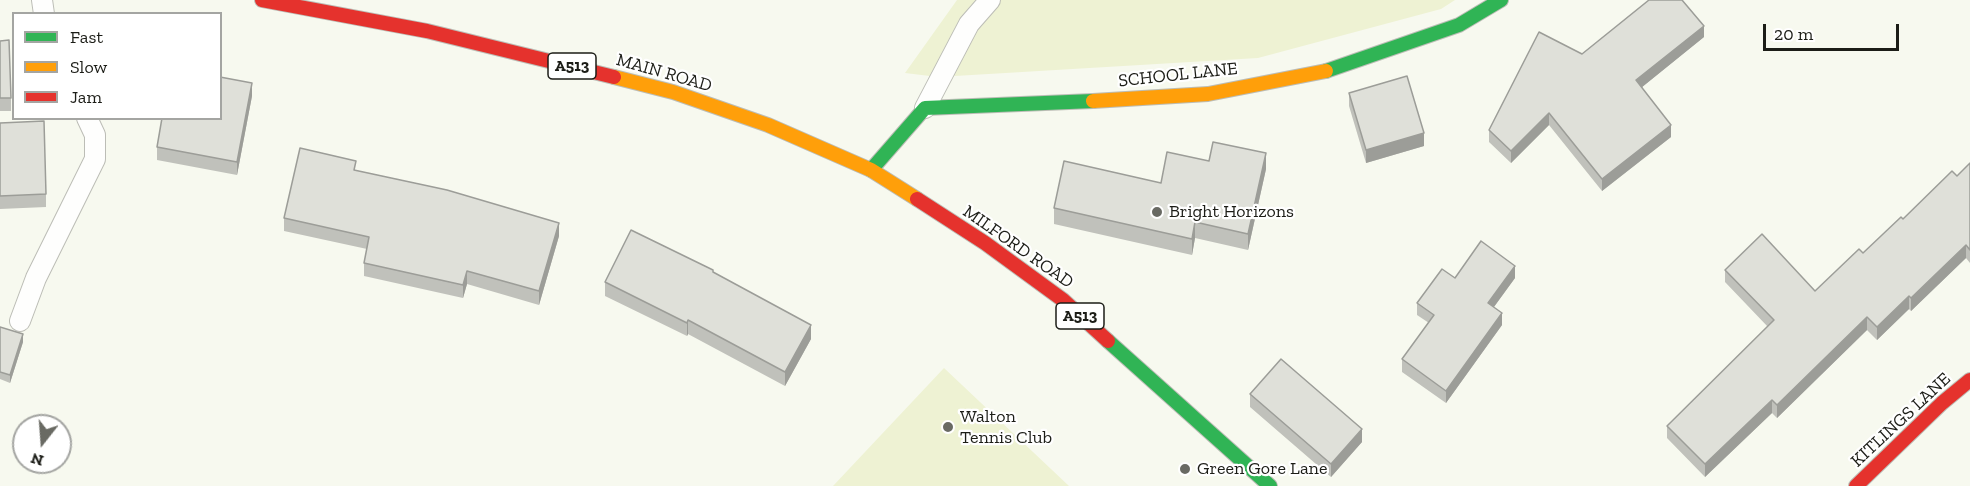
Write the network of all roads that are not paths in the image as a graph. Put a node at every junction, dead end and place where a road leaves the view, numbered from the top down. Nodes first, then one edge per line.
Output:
1 (262, 0) edge
2 (990, 0) edge
3 (1501, 0) edge
4 (925, 108) junction
5 (88, 120) edge
6 (871, 170) junction
7 (20, 321) dead end
8 (1970, 380) edge
9 (1270, 486) edge
10 (1856, 486) edge

1 - 6 main road, MAIN ROAD / A513
2 - 4 lane
3 - 4 main road, SCHOOL LANE
4 - 6 main road
5 - 7 lane
6 - 9 main road, MILFORD ROAD / A513
8 - 10 main road, KITLINGS LANE

